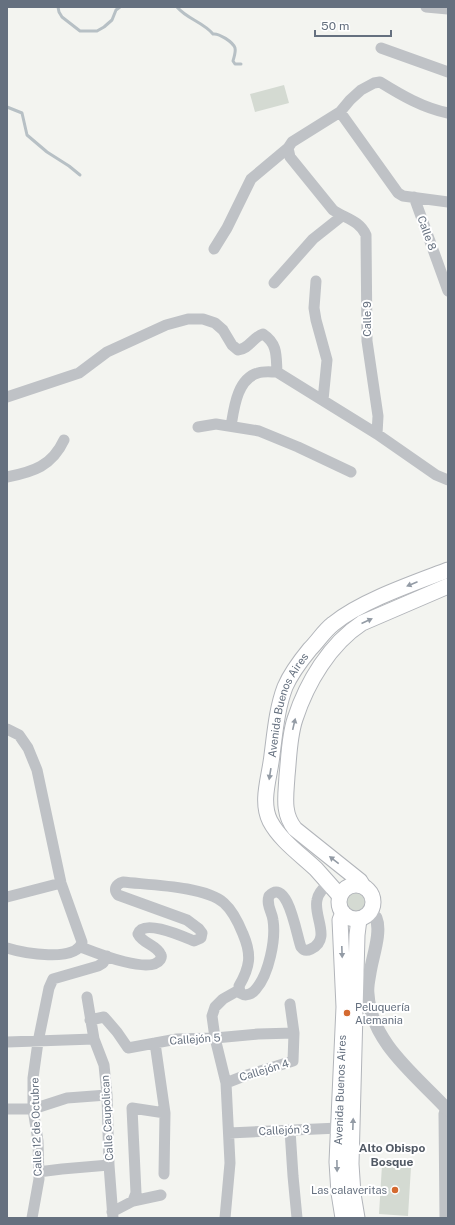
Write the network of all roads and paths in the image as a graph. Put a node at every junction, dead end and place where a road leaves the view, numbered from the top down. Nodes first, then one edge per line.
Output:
1 (426, 7) edge
2 (448, 9) edge
3 (381, 48) dead end
4 (448, 72) edge
5 (340, 112) junction
6 (448, 113) edge
7 (288, 148) junction
8 (414, 197) junction
9 (448, 202) edge
10 (342, 216) junction
11 (214, 249) dead end
12 (316, 281) dead end
13 (274, 282) dead end
14 (448, 291) edge
15 (276, 372) junction
16 (7, 397) edge
17 (323, 400) junction
18 (231, 426) junction
19 (198, 427) dead end
20 (377, 434) junction
21 (64, 440) dead end
22 (351, 472) dead end
23 (7, 477) edge
24 (448, 480) edge
25 (448, 570) edge
26 (448, 586) edge
27 (7, 728) edge
28 (61, 883) junction
29 (329, 883) junction
30 (363, 886) junction
31 (340, 896) junction
32 (7, 897) edge
33 (343, 913) junction
34 (364, 917) junction
35 (81, 947) junction
36 (7, 948) edge
37 (107, 956) junction
38 (239, 990) junction
39 (87, 997) dead end
40 (290, 1004) dead end
41 (90, 1020) junction
42 (294, 1033) junction
43 (215, 1038) junction
44 (94, 1039) junction
45 (7, 1042) edge
46 (38, 1042) junction
47 (155, 1043) junction
48 (226, 1083) junction
49 (107, 1095) junction
50 (7, 1109) edge
51 (447, 1109) edge
52 (33, 1110) junction
53 (165, 1113) junction
54 (339, 1128) junction
55 (290, 1130) junction
56 (229, 1133) junction
57 (109, 1165) junction
58 (38, 1172) junction
59 (164, 1174) dead end
60 (161, 1195) dead end
61 (133, 1200) junction
62 (112, 1215) edge
63 (32, 1218) edge
64 (225, 1218) edge
65 (297, 1218) edge
66 (343, 1218) edge
67 (358, 1218) edge
68 (445, 1218) edge

1 - 2 street
3 - 4 street
5 - 6 street
5 - 7 street
5 - 8 street
7 - 10 street, Calle 9
7 - 11 street
8 - 9 street
8 - 14 street, Calle 8
10 - 13 street
10 - 20 street, Calle 9
12 - 17 street
15 - 16 street
15 - 17 street
15 - 18 street
17 - 20 street
18 - 19 street
18 - 22 street
20 - 24 street
21 - 23 street
25 -> 29 main road, Avenida Buenos Aires
30 -> 26 main road, Avenida Buenos Aires
27 - 28 street
28 - 32 street
28 - 35 street
29 - 31 main road, Avenida Buenos Aires
29 - 38 street
30 - 31 main road
30 - 34 main road
31 - 33 main road
33 - 34 main road
33 -> 54 main road, Avenida Buenos Aires
34 - 51 street
67 -> 34 main road, Avenida Buenos Aires
35 - 36 street
35 - 37 street
37 - 38 street
37 - 46 street, Calle 12 de Octubre
38 - 43 street
39 - 41 street, Calle Caupolican
40 - 42 street, Callejón 4
41 - 44 street, Calle Caupolican
41 - 47 street, Callejón 5
42 - 43 street, Callejón 5
42 - 48 street, Callejón 4
43 - 47 street, Callejón 5
43 - 48 street
44 - 46 street
44 - 49 street, Calle Caupolican
45 - 46 street
46 - 52 street, Calle 12 de Octubre
47 - 53 street
48 - 56 street
49 - 52 street
49 - 57 street, Calle Caupolican
50 - 52 street
51 - 68 street
52 - 58 street, Calle 12 de Octubre
53 - 59 street
53 - 61 street
54 - 55 street, Callejón 3
54 -> 66 main road, Avenida Buenos Aires
55 - 56 street, Callejón 3
55 - 65 street
56 - 64 street
57 - 58 street
57 - 62 street, Calle Caupolican
58 - 63 street, Calle 12 de Octubre
60 - 61 street
61 - 62 street

